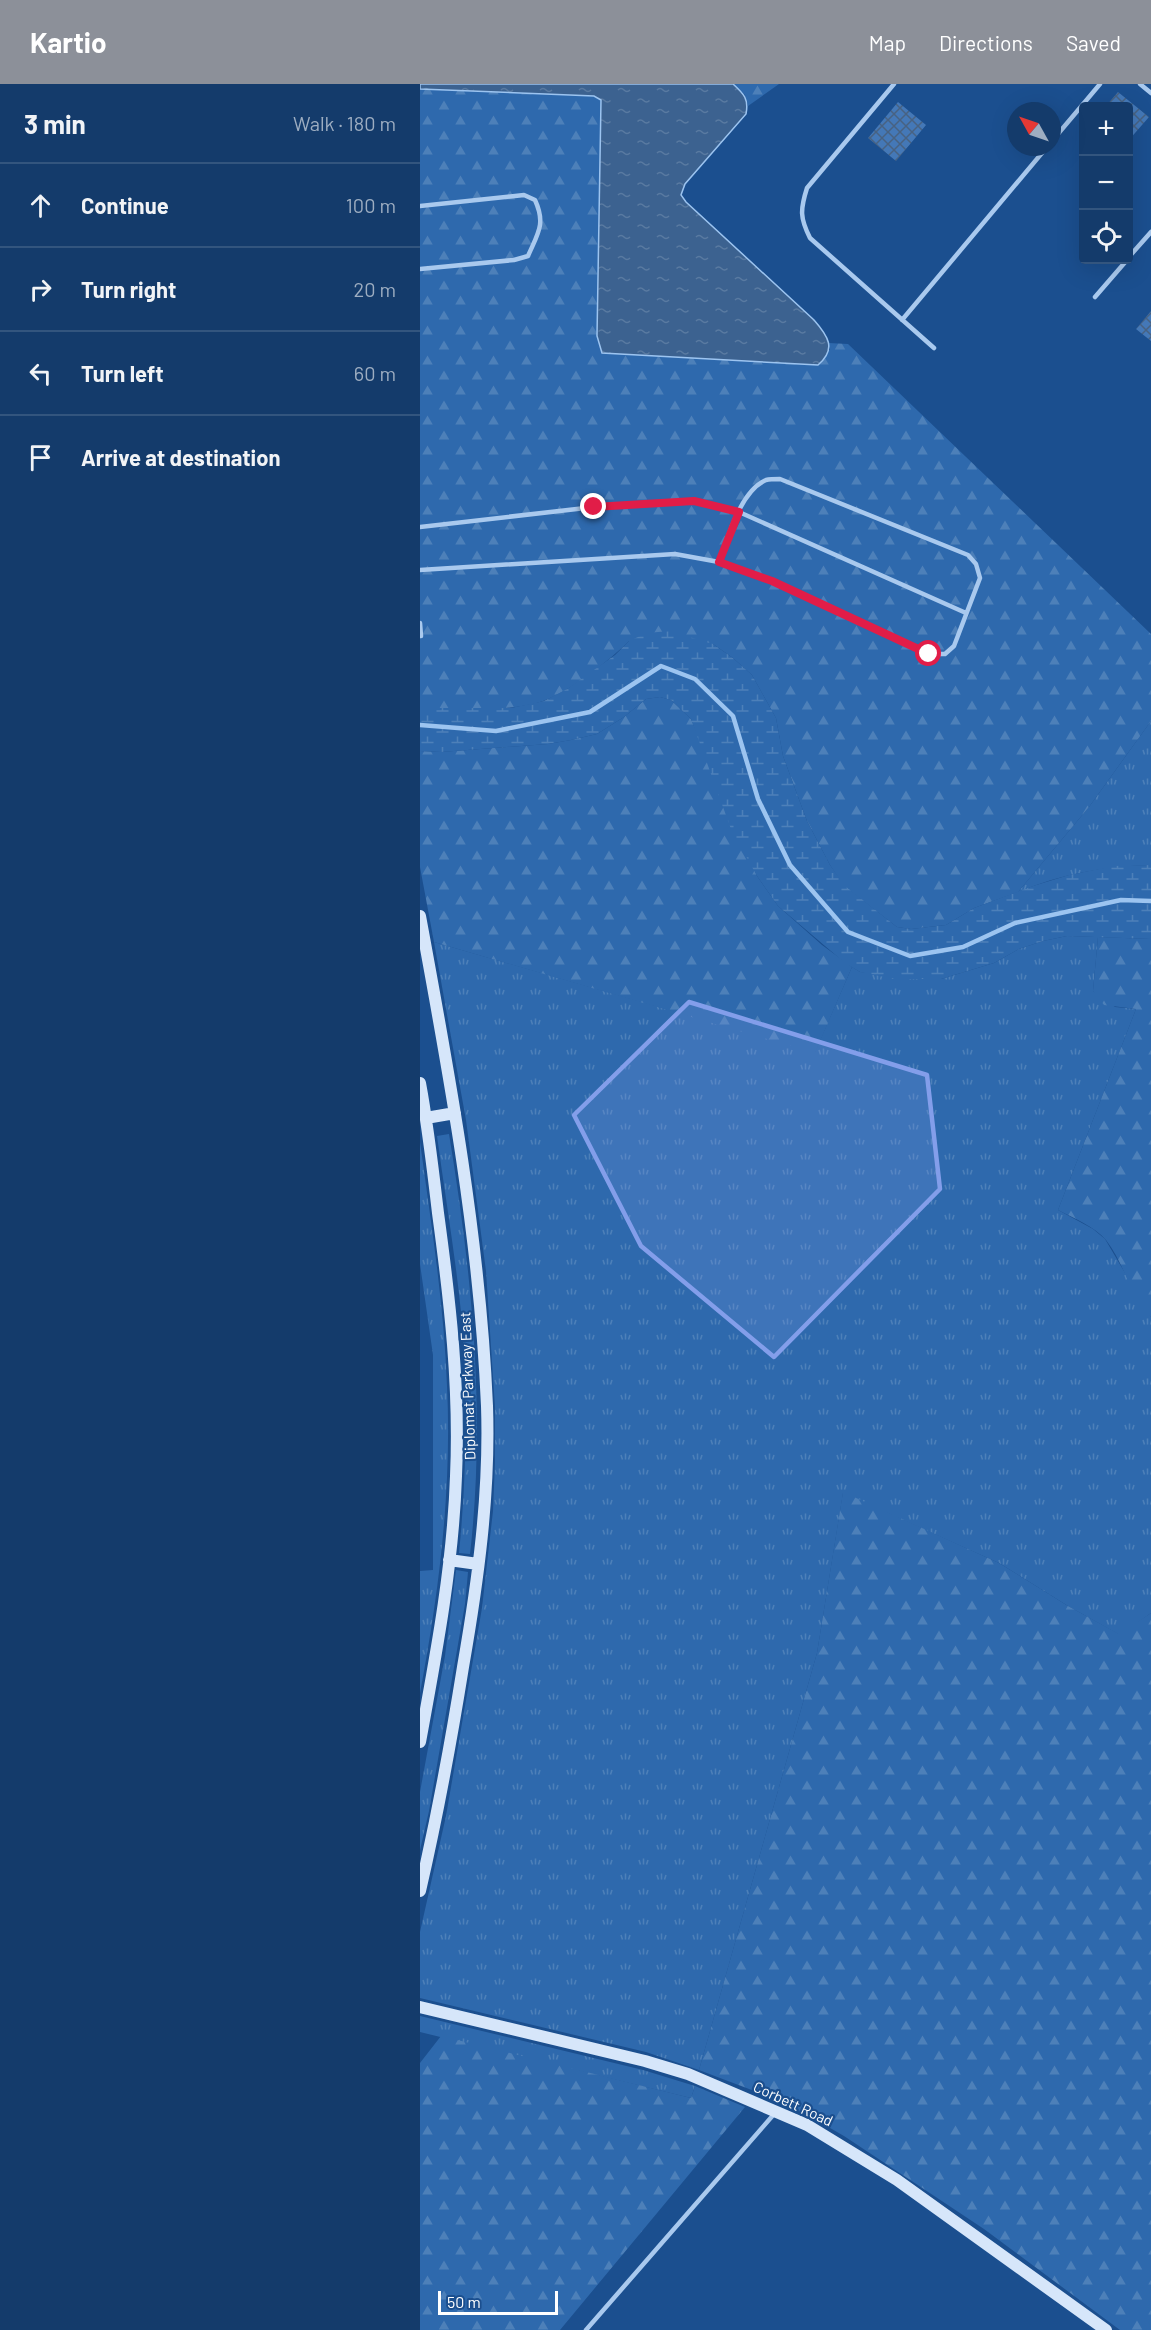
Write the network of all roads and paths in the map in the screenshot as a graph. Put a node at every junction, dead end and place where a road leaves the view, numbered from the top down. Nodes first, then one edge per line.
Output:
1 (894, 84) edge
2 (1100, 84) edge
3 (1140, 84) edge
4 (1151, 93) edge
5 (1061, 130) edge
6 (1039, 156) edge
7 (420, 206) edge
8 (1151, 231) edge
9 (1133, 253) edge
10 (1124, 264) edge
11 (420, 269) edge
12 (1095, 297) dead end
13 (902, 320) junction
14 (934, 348) dead end
15 (739, 512) junction
16 (420, 527) edge
17 (719, 562) junction
18 (420, 570) edge
19 (966, 613) junction
20 (420, 623) edge
21 (421, 636) edge
22 (420, 916) edge
23 (420, 1083) edge
24 (455, 1113) junction
25 (426, 1118) junction
26 (449, 1560) junction
27 (478, 1564) junction
28 (420, 1742) edge
29 (420, 1891) edge
30 (420, 2007) edge
31 (777, 2111) junction
32 (586, 2330) edge
33 (1106, 2330) edge

1 - 13 lane
2 - 5 lane
3 - 4 lane
6 - 13 lane
7 - 11 lane
8 - 9 lane
10 - 12 lane
13 - 14 lane
15 - 16 lane
15 - 17 lane
15 - 19 lane
15 - 19 lane
17 - 18 lane
17 - 19 lane
20 - 21 lane
22 - 24 main road, Diplomat Parkway East
23 - 25 main road, Diplomat Parkway East
24 - 25 main road
24 - 27 main road, Diplomat Parkway East
25 - 26 main road, Diplomat Parkway East
26 - 27 main road
26 - 28 main road, Diplomat Parkway East
27 - 29 main road, Diplomat Parkway East
30 - 31 main road, Corbett Road
31 - 32 lane
31 - 33 main road, Corbett Road

